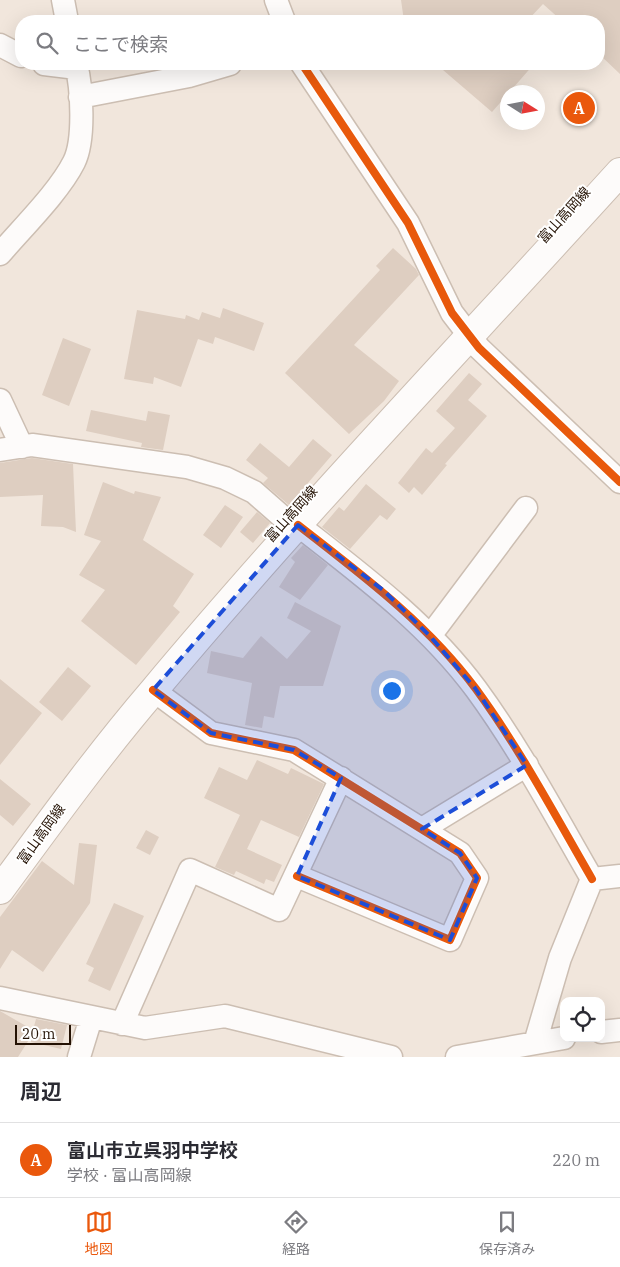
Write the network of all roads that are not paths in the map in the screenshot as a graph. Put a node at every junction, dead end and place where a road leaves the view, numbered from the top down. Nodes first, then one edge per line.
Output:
1 (63, 0) edge
2 (276, 0) edge
3 (66, 15) edge
4 (282, 15) edge
5 (0, 45) edge
6 (15, 53) edge
7 (77, 70) edge
8 (209, 70) edge
9 (306, 70) edge
10 (80, 96) junction
11 (620, 172) edge
12 (0, 254) edge
13 (470, 336) junction
14 (0, 400) edge
15 (22, 447) junction
16 (0, 450) edge
17 (620, 482) edge
18 (526, 508) dead end
19 (296, 526) junction
20 (430, 636) junction
21 (153, 690) junction
22 (527, 765) junction
23 (341, 778) junction
24 (422, 829) junction
25 (296, 876) junction
26 (620, 876) edge
27 (592, 879) junction
28 (0, 890) edge
29 (0, 998) edge
30 (91, 1018) junction
31 (122, 1024) junction
32 (620, 1030) edge
33 (605, 1032) edge
34 (560, 1039) edge
35 (526, 1049) edge
36 (79, 1057) edge
37 (391, 1057) edge
38 (457, 1057) edge

1 - 3 street
2 - 4 street
5 - 6 street
7 - 10 street
8 - 10 street
9 - 13 street
10 - 12 street
11 - 13 main road, 富山高岡線
13 - 17 street
13 - 19 main road, 富山高岡線
14 - 15 street
15 - 16 street
15 - 19 street
18 - 20 street
19 - 20 street
19 - 21 main road, 富山高岡線
20 - 22 street
21 - 23 street
21 - 28 main road, 富山高岡線
22 - 24 street
22 - 27 street
23 - 24 street
23 - 25 street
24 - 25 street
25 - 31 street
26 - 27 street
27 - 35 street
29 - 30 street
30 - 31 street
30 - 36 street
31 - 37 street
32 - 33 street
34 - 35 street
35 - 38 street

